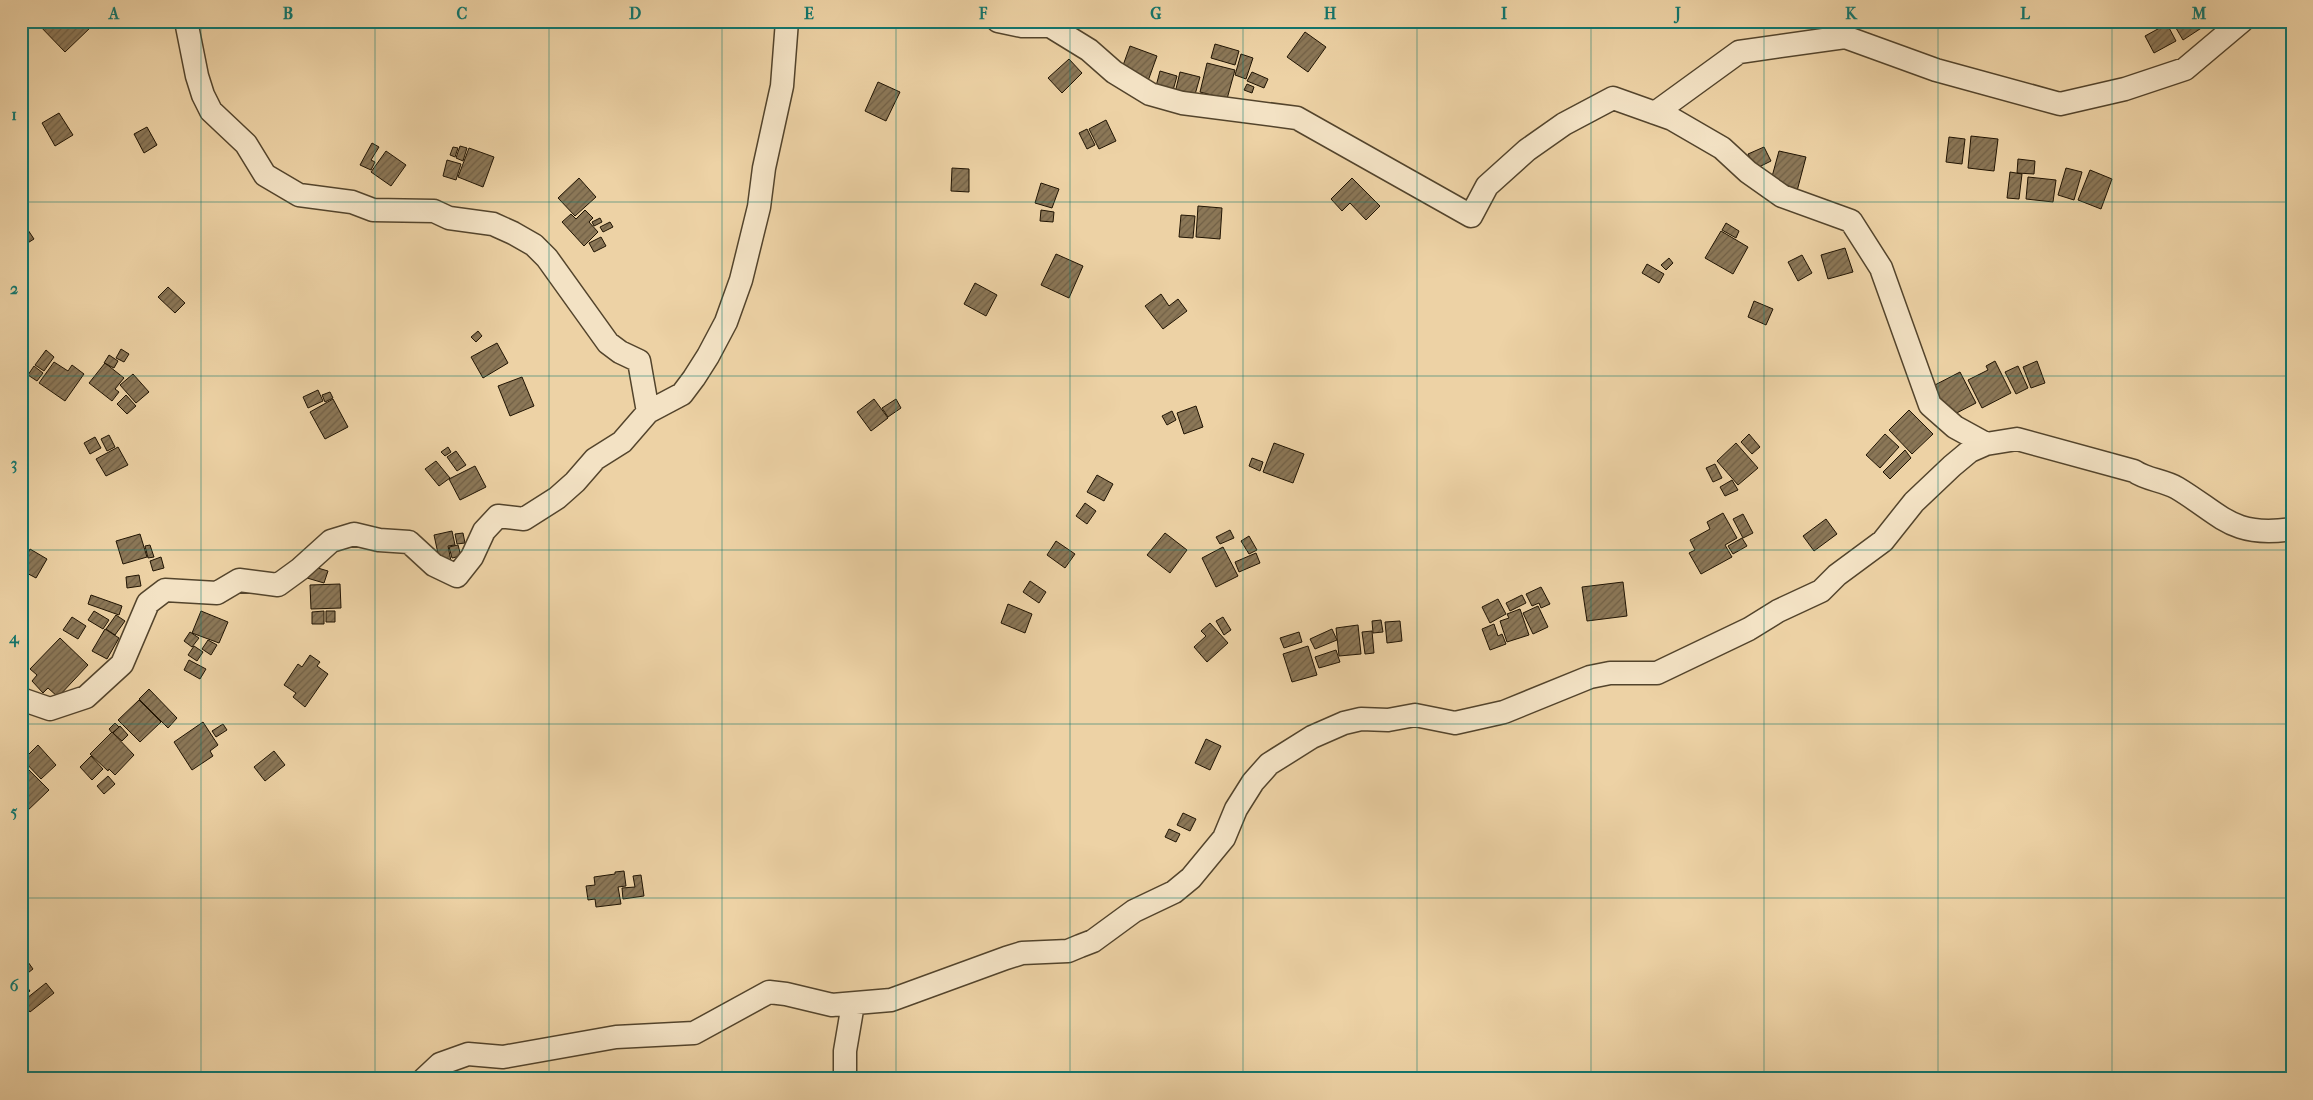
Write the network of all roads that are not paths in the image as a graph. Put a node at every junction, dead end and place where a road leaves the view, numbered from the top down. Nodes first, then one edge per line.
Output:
1 (186, 21) edge
2 (787, 21) edge
3 (998, 21) edge
4 (2242, 21) edge
5 (1655, 113) junction
6 (648, 412) junction
7 (1986, 444) junction
8 (2292, 529) edge
9 (21, 699) edge
10 (853, 1004) junction
11 (424, 1079) edge
12 (845, 1079) edge

1 - 6 street
2 - 6 street
3 - 5 street
4 - 5 street
5 - 7 street
6 - 9 street
7 - 8 street
7 - 10 street
10 - 11 street
10 - 12 street

